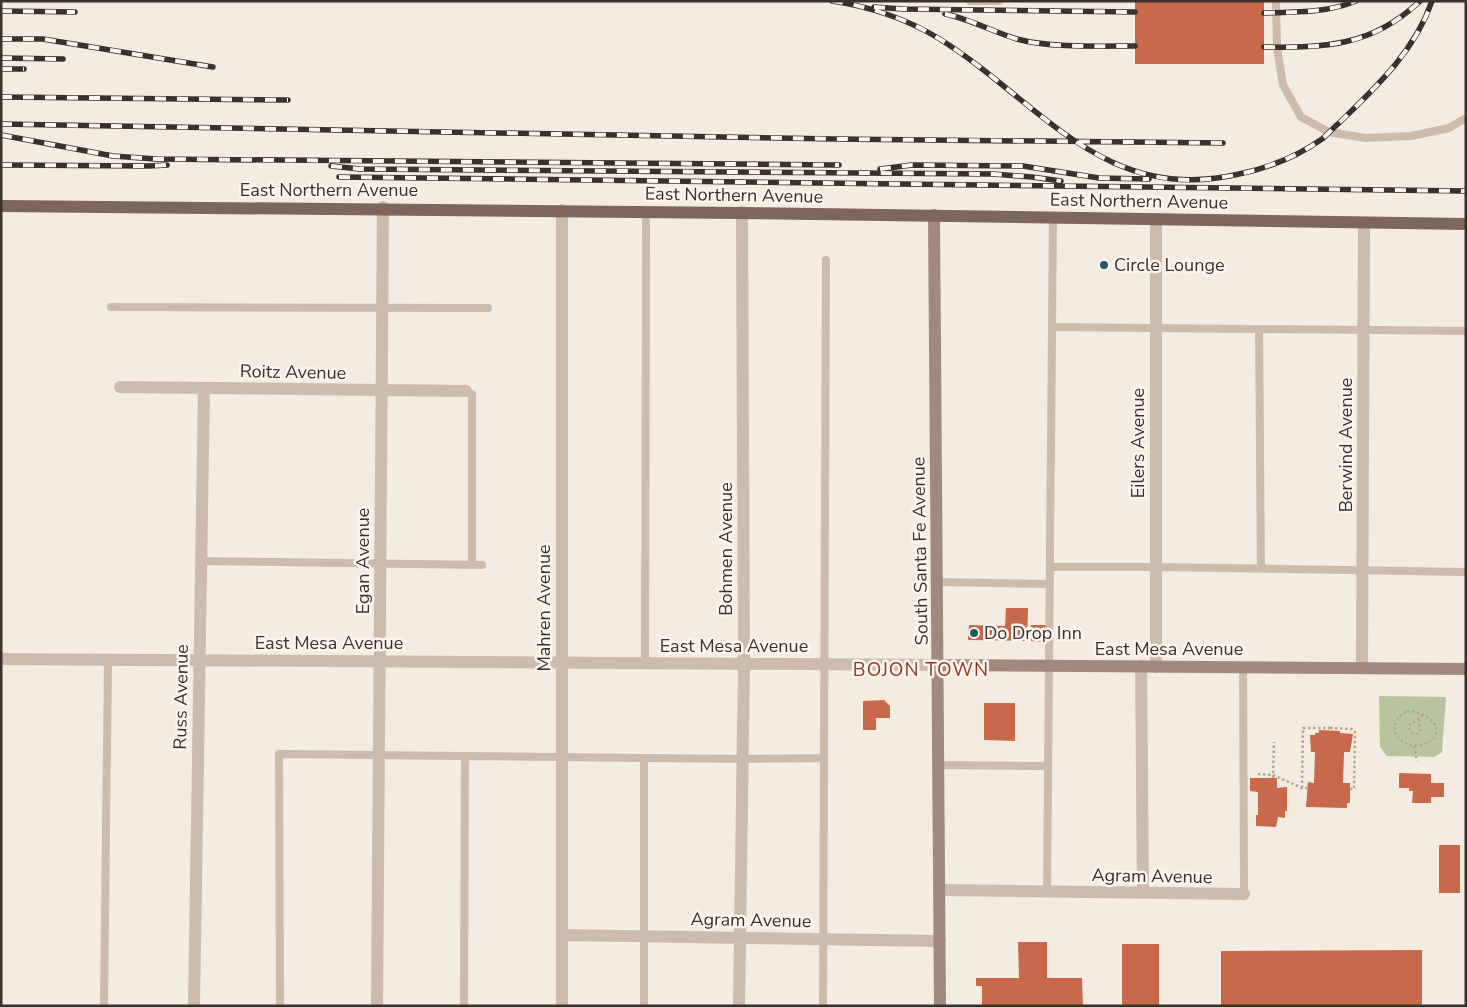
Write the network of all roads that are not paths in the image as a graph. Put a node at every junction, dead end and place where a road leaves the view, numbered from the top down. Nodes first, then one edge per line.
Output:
1 (970, 1) edge
2 (999, 1) edge
3 (1276, 1) edge
4 (1466, 118) edge
5 (1, 206) edge
6 (383, 207) junction
7 (562, 210) junction
8 (646, 211) junction
9 (742, 212) junction
10 (934, 215) junction
11 (1053, 217) junction
12 (1156, 219) junction
13 (1364, 223) junction
14 (1466, 224) edge
15 (826, 260) dead end
16 (111, 307) dead end
17 (382, 308) junction
18 (488, 308) dead end
19 (1052, 327) junction
20 (1156, 328) junction
21 (1260, 329) junction
22 (1364, 330) junction
23 (1466, 331) edge
24 (120, 387) dead end
25 (204, 388) junction
26 (381, 390) junction
27 (466, 391) joint
28 (201, 561) junction
29 (380, 563) junction
30 (472, 565) junction
31 (482, 565) dead end
32 (1156, 567) junction
33 (1050, 568) junction
34 (1261, 569) junction
35 (1363, 570) junction
36 (1466, 572) edge
37 (937, 582) junction
38 (1050, 584) junction
39 (1, 658) edge
40 (108, 659) junction
41 (200, 660) junction
42 (379, 661) junction
43 (561, 662) junction
44 (645, 663) junction
45 (744, 664) junction
46 (824, 664) junction
47 (938, 665) junction
48 (1049, 666) junction
49 (1141, 666) junction
50 (1156, 667) junction
51 (1243, 667) junction
52 (1362, 668) junction
53 (1466, 669) edge
54 (379, 755) junction
55 (465, 756) junction
56 (562, 756) junction
57 (644, 758) junction
58 (824, 758) junction
59 (742, 759) junction
60 (938, 765) junction
61 (1048, 766) junction
62 (939, 890) junction
63 (1047, 892) junction
64 (1143, 893) junction
65 (1244, 894) joint
66 (562, 935) junction
67 (643, 936) junction
68 (740, 938) junction
69 (823, 939) junction
70 (940, 940) junction
71 (104, 1006) edge
72 (194, 1006) edge
73 (280, 1006) edge
74 (377, 1006) edge
75 (464, 1006) edge
76 (562, 1006) edge
77 (644, 1006) edge
78 (739, 1006) edge
79 (823, 1006) edge
80 (940, 1006) edge

1 - 2 lane
3 - 4 lane
5 - 6 main road, East Northern Avenue
6 - 7 main road, East Northern Avenue
6 - 17 street, Egan Avenue
7 - 8 main road, East Northern Avenue
7 - 43 street, Mahren Avenue
8 - 9 main road, East Northern Avenue
8 - 44 lane
9 - 10 main road, East Northern Avenue
9 - 45 street, Bohmen Avenue
10 - 11 main road, East Northern Avenue
10 - 37 street, South Santa Fe Avenue
11 - 12 main road, East Northern Avenue
11 - 19 lane
12 - 13 main road, East Northern Avenue
12 - 20 street, Eilers Avenue
13 - 14 main road, East Northern Avenue
13 - 22 street, Berwind Avenue
15 - 46 lane
16 - 17 lane
17 - 18 lane
17 - 26 street, Egan Avenue
19 - 20 lane
19 - 33 lane
20 - 21 lane
20 - 32 street, Eilers Avenue
21 - 22 lane
21 - 34 lane
22 - 23 lane
22 - 35 street, Berwind Avenue
24 - 25 street, Roitz Avenue
25 - 26 street, Roitz Avenue
25 - 28 street, Russ Avenue
26 - 27 street, Roitz Avenue
26 - 29 street, Egan Avenue
27 - 30 lane
28 - 29 lane
28 - 41 street, Russ Avenue
29 - 30 lane
29 - 42 street, Egan Avenue
30 - 31 lane
32 - 33 lane
32 - 34 lane
32 - 50 street, Eilers Avenue
33 - 38 lane
34 - 35 lane
35 - 36 lane
35 - 52 street, Berwind Avenue
37 - 38 lane
37 - 47 street, South Santa Fe Avenue
38 - 48 lane
39 - 40 street, East Mesa Avenue
40 - 41 street, East Mesa Avenue
40 - 71 lane
41 - 42 street, East Mesa Avenue
41 - 72 street, Russ Avenue
42 - 43 street, East Mesa Avenue
42 - 54 street, Egan Avenue
43 - 44 street, East Mesa Avenue
43 - 56 street, Mahren Avenue
44 - 45 street, East Mesa Avenue
45 - 46 street, East Mesa Avenue
45 - 59 street, Bohmen Avenue
46 - 47 street, East Mesa Avenue
46 - 58 lane
47 - 48 street, East Mesa Avenue
47 - 60 street, South Santa Fe Avenue
48 - 49 street, East Mesa Avenue
48 - 61 lane
49 - 50 street, East Mesa Avenue
49 - 64 street
50 - 51 street, East Mesa Avenue
51 - 52 street, East Mesa Avenue
51 - 65 lane
52 - 53 street, East Mesa Avenue
54 - 55 lane
54 - 73 lane
54 - 74 street, Egan Avenue
55 - 56 lane
55 - 75 lane
56 - 57 lane
56 - 66 street, Mahren Avenue
57 - 59 lane
57 - 67 lane
58 - 59 lane
58 - 69 lane
59 - 68 street, Bohmen Avenue
60 - 61 lane
60 - 62 street, South Santa Fe Avenue
61 - 63 lane
62 - 63 street, Agram Avenue
62 - 70 street, South Santa Fe Avenue
63 - 64 street, Agram Avenue
64 - 65 street, Agram Avenue
66 - 67 street, Agram Avenue
66 - 76 street, Mahren Avenue
67 - 68 street, Agram Avenue
67 - 77 lane
68 - 69 street, Agram Avenue
68 - 78 street, Bohmen Avenue
69 - 70 street, Agram Avenue
69 - 79 lane
70 - 80 street, South Santa Fe Avenue

